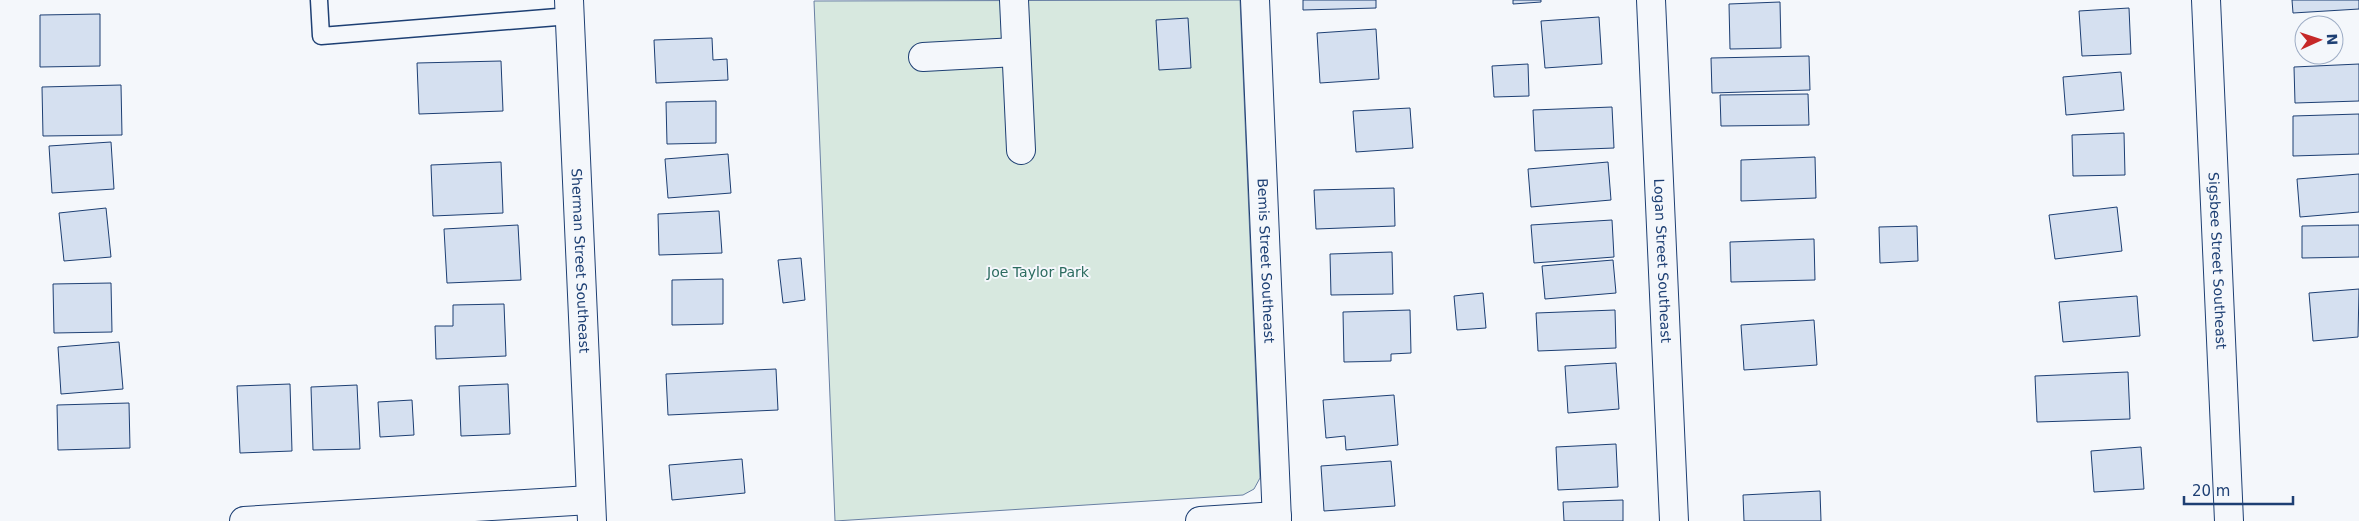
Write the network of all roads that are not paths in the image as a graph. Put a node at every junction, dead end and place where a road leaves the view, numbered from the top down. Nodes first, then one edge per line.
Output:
1 (319, 0) edge
2 (1014, 0) edge
3 (1256, 0) edge
4 (1651, 0) edge
5 (2206, 0) edge
6 (570, 8) edge
7 (1016, 52) junction
8 (923, 57) dead end
9 (1021, 150) dead end
10 (591, 511) edge
11 (1277, 519) edge
12 (244, 521) edge
13 (1200, 521) edge
14 (1674, 521) edge
15 (2230, 521) edge

1 - 6 lane
2 - 7 street
3 - 11 street, Bemis Street Southeast
4 - 14 street, Logan Street Southeast
5 - 15 street, Sigsbee Street Southeast
6 - 10 street, Sherman Street Southeast
7 - 8 street
7 - 9 street
10 - 12 street
11 - 13 street

